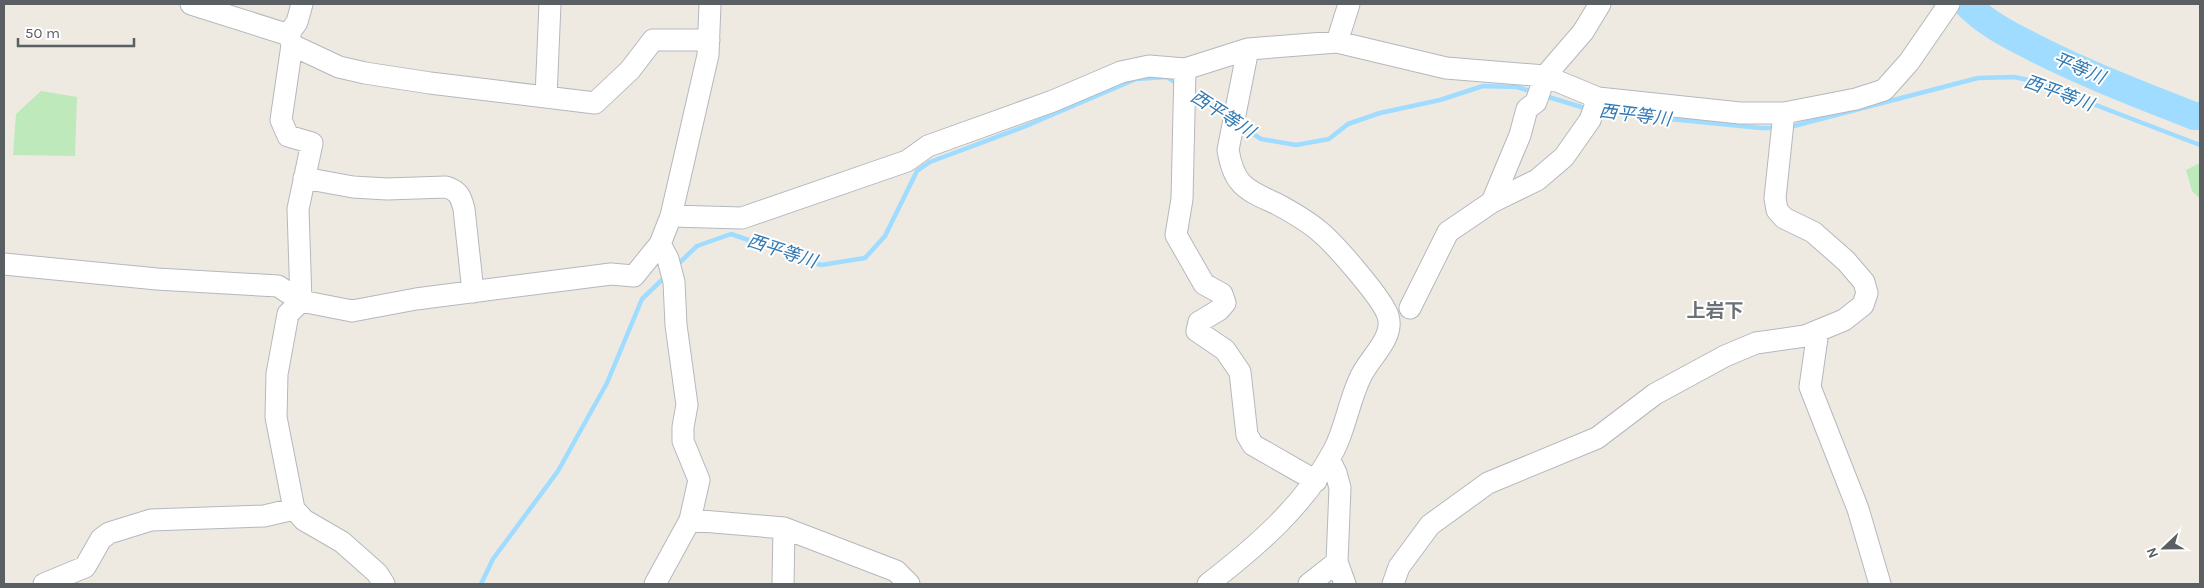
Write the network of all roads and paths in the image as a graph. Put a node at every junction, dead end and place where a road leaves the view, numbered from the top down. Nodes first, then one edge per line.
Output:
1 (191, 4) edge
2 (302, 4) edge
3 (550, 4) edge
4 (710, 4) edge
5 (1349, 4) edge
6 (1600, 4) edge
7 (1947, 5) edge
8 (290, 40) junction
9 (709, 40) junction
10 (1337, 42) junction
11 (1248, 50) junction
12 (1185, 72) junction
13 (1545, 76) junction
14 (546, 97) junction
15 (1598, 99) junction
16 (1784, 114) junction
17 (304, 178) junction
18 (1492, 202) junction
19 (671, 216) junction
20 (664, 252) junction
21 (4, 264) edge
22 (473, 292) junction
23 (301, 302) junction
24 (1410, 308) dead end
25 (1818, 331) junction
26 (1329, 459) junction
27 (1316, 481) junction
28 (294, 509) junction
29 (690, 520) junction
30 (784, 528) junction
31 (1337, 562) junction
32 (44, 584) edge
33 (384, 584) edge
34 (655, 584) edge
35 (783, 584) edge
36 (908, 584) edge
37 (1208, 584) edge
38 (1308, 584) edge
39 (1345, 584) edge
40 (1393, 584) edge
41 (1880, 584) edge

1 - 8 street
2 - 8 street
3 - 14 street
4 - 9 street
5 - 10 street
6 - 13 street
7 - 16 street
8 - 14 street
8 - 17 street
9 - 14 street
9 - 19 street
10 - 11 street
10 - 13 street
11 - 12 street
11 - 26 street
12 - 19 street
12 - 27 street
13 - 15 street
13 - 18 street
15 - 16 street
15 - 18 street
16 - 25 street
17 - 22 street
17 - 23 street
18 - 24 street
19 - 20 street
20 - 22 street
20 - 29 street
21 - 23 street
22 - 23 street
23 - 28 street
25 - 40 street
25 - 41 street
26 - 27 street
26 - 31 street
27 - 37 street
28 - 32 street
28 - 33 street
29 - 30 street
29 - 34 street
30 - 35 street
30 - 36 street
31 - 38 street
31 - 39 street

